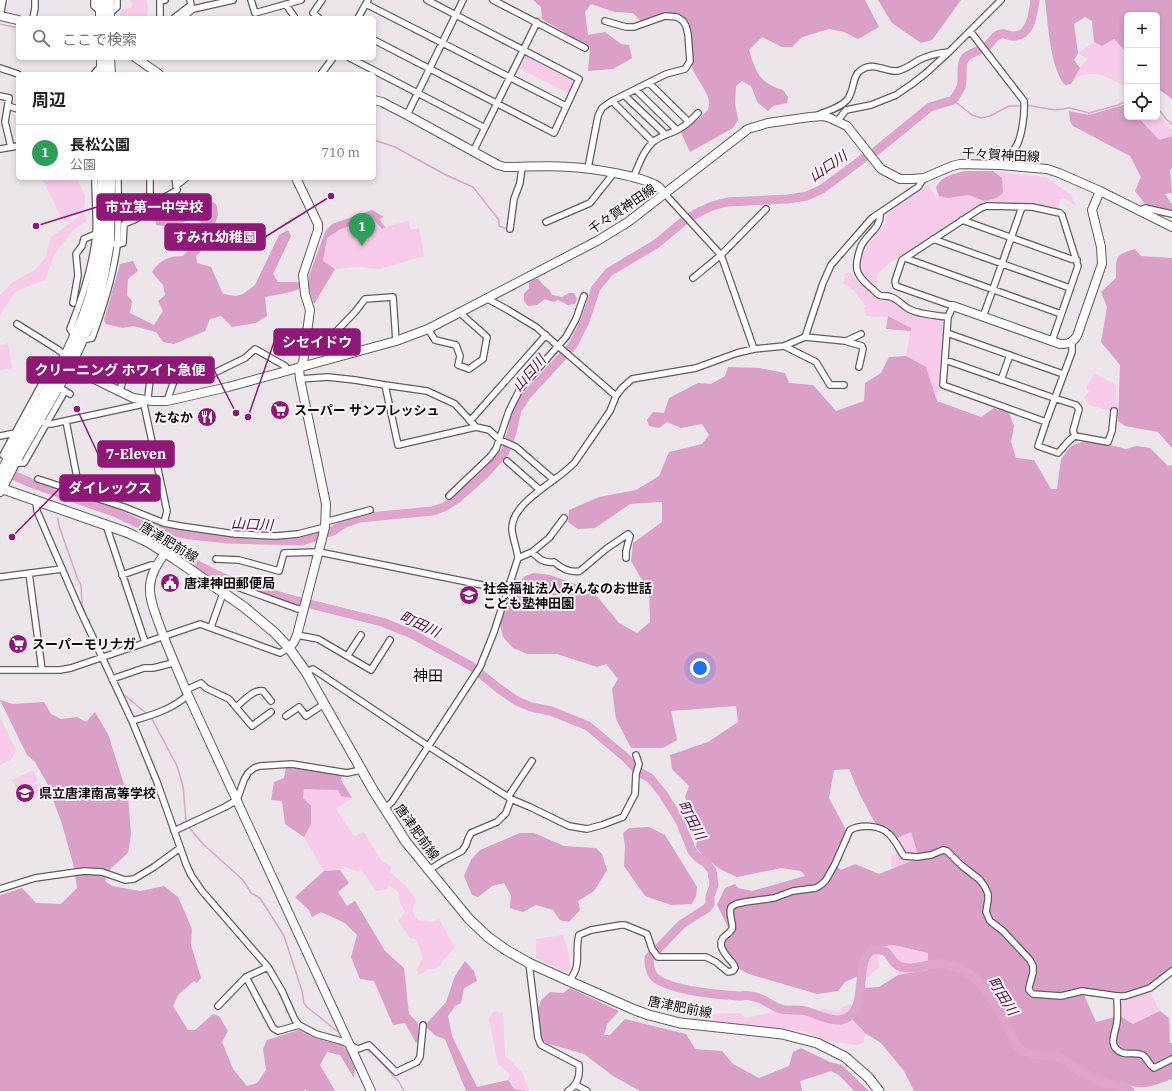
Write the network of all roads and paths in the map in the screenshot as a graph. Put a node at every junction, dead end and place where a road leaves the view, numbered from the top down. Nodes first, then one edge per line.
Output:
1 (3, 0) edge
2 (35, 0) edge
3 (94, 0) edge
4 (101, 0) edge
5 (109, 0) edge
6 (117, 0) edge
7 (165, 0) edge
8 (190, 0) edge
9 (233, 0) edge
10 (251, 0) edge
11 (301, 0) edge
12 (322, 0) edge
13 (427, 0) edge
14 (463, 0) edge
15 (493, 0) edge
16 (1001, 0) edge
17 (367, 2) edge
18 (286, 5) junction
19 (456, 15) junction
20 (33, 16) edge
21 (105, 16) edge
22 (160, 16) edge
23 (177, 16) edge
24 (185, 16) edge
25 (294, 16) edge
26 (311, 16) edge
27 (359, 16) edge
28 (0, 17) edge
29 (16, 20) edge
30 (605, 21) dead end
31 (537, 22) junction
32 (970, 31) junction
33 (376, 41) edge
34 (442, 43) junction
35 (585, 48) dead end
36 (523, 50) junction
37 (949, 52) junction
38 (139, 60) edge
39 (332, 60) edge
40 (354, 60) edge
41 (0, 68) edge
42 (430, 69) junction
43 (156, 72) edge
44 (322, 72) edge
45 (16, 73) edge
46 (510, 78) junction
47 (649, 83) junction
48 (636, 90) junction
49 (418, 93) junction
50 (624, 95) junction
51 (0, 96) edge
52 (376, 100) edge
53 (612, 101) junction
54 (497, 103) junction
55 (8, 106) junction
56 (566, 106) junction
57 (16, 108) edge
58 (698, 113) dead end
59 (407, 115) junction
60 (816, 116) junction
61 (838, 120) junction
62 (689, 122) junction
63 (485, 128) junction
64 (677, 130) junction
65 (665, 134) junction
66 (653, 142) junction
67 (16, 146) edge
68 (11, 147) junction
69 (0, 149) edge
70 (473, 152) junction
71 (1000, 165) junction
72 (522, 167) junction
73 (588, 168) junction
74 (613, 174) junction
75 (633, 178) junction
76 (924, 178) junction
77 (95, 180) edge
78 (103, 180) edge
79 (110, 180) edge
80 (118, 180) edge
81 (150, 180) edge
82 (176, 180) edge
83 (184, 180) edge
84 (297, 180) edge
85 (176, 186) junction
86 (1100, 191) junction
87 (665, 194) junction
88 (150, 206) junction
89 (1022, 207) junction
90 (766, 209) dead end
91 (1139, 211) junction
92 (880, 213) junction
93 (1172, 214) edge
94 (962, 220) junction
95 (546, 222) dead end
96 (1172, 227) edge
97 (510, 229) dead end
98 (99, 233) junction
99 (1011, 238) junction
100 (933, 239) junction
101 (113, 243) junction
102 (721, 255) junction
103 (905, 258) junction
104 (1077, 260) junction
105 (1002, 263) junction
106 (693, 278) dead end
107 (1070, 288) junction
108 (993, 289) junction
109 (584, 296) dead end
110 (486, 298) junction
111 (73, 302) dead end
112 (953, 306) junction
113 (459, 312) junction
114 (1061, 314) junction
115 (948, 317) junction
116 (983, 317) junction
117 (16, 324) dead end
118 (428, 329) junction
119 (947, 333) junction
120 (861, 334) dead end
121 (546, 335) junction
122 (308, 337) junction
123 (805, 337) junction
124 (79, 338) junction
125 (396, 341) junction
126 (845, 341) junction
127 (1052, 341) junction
128 (1072, 343) junction
129 (558, 345) junction
130 (784, 346) junction
131 (754, 349) junction
132 (1010, 355) junction
133 (66, 356) junction
134 (945, 360) junction
135 (70, 366) junction
136 (859, 367) dead end
137 (126, 368) dead end
138 (299, 368) junction
139 (151, 371) dead end
140 (289, 371) junction
141 (1063, 374) junction
142 (300, 379) junction
143 (1002, 380) junction
144 (385, 385) junction
145 (844, 385) dead end
146 (118, 392) junction
147 (616, 396) junction
148 (1054, 398) junction
149 (143, 400) junction
150 (167, 401) junction
151 (1114, 411) dead end
152 (66, 421) junction
153 (470, 421) junction
154 (42, 422) junction
155 (1046, 422) junction
156 (476, 426) junction
157 (19, 433) junction
158 (0, 436) edge
159 (1074, 436) junction
160 (500, 440) junction
161 (507, 461) dead end
162 (10, 464) junction
163 (3, 476) edge
164 (38, 480) dead end
165 (554, 480) junction
166 (1, 489) edge
167 (540, 490) junction
168 (80, 493) junction
169 (449, 496) dead end
170 (36, 501) junction
171 (370, 510) dead end
172 (564, 518) dead end
173 (164, 523) junction
174 (325, 524) junction
175 (106, 525) junction
176 (165, 552) junction
177 (319, 552) junction
178 (532, 552) junction
179 (216, 558) dead end
180 (518, 558) junction
181 (626, 558) dead end
182 (157, 565) junction
183 (62, 569) junction
184 (29, 573) junction
185 (122, 575) junction
186 (0, 577) edge
187 (506, 590) junction
188 (224, 593) junction
189 (304, 609) junction
190 (211, 627) junction
191 (297, 635) junction
192 (361, 635) dead end
193 (163, 636) junction
194 (390, 640) dead end
195 (145, 642) junction
196 (289, 648) junction
197 (348, 655) junction
198 (104, 656) junction
199 (174, 663) junction
200 (0, 670) edge
201 (42, 670) junction
202 (306, 672) junction
203 (114, 678) junction
204 (187, 693) junction
205 (271, 701) dead end
206 (324, 704) junction
207 (236, 707) junction
208 (271, 712) dead end
209 (286, 716) dead end
210 (132, 721) junction
211 (428, 746) junction
212 (636, 755) dead end
213 (532, 761) dead end
214 (361, 770) junction
215 (509, 798) junction
216 (236, 800) junction
217 (384, 809) junction
218 (174, 831) junction
219 (180, 848) junction
220 (429, 870) junction
221 (0, 890) edge
222 (529, 963) junction
223 (268, 967) junction
224 (1172, 971) edge
225 (246, 977) junction
226 (569, 981) junction
227 (1117, 996) junction
228 (218, 1006) dead end
229 (299, 1025) junction
230 (423, 1025) dead end
231 (350, 1045) junction
232 (1172, 1059) edge
233 (576, 1085) junction
234 (371, 1091) edge
235 (568, 1091) edge
236 (587, 1091) edge
237 (879, 1091) edge

1 - 28 street
2 - 20 street
3 - 21 street
4 - 21 highway
5 - 21 highway
6 - 21 street
7 - 22 street
8 - 23 street
9 - 24 street
10 - 18 street
11 - 18 street
12 - 26 street
13 - 19 street
14 - 19 street
15 - 31 street
16 - 32 street
17 - 27 street
17 - 34 street
18 - 25 street
19 - 34 street
19 - 36 street
28 - 29 street
30 - 47 street
31 - 35 street
31 - 36 street
32 - 37 street
32 - 71 street
33 - 42 street
34 - 42 street
34 - 46 street
36 - 46 street
36 - 56 street
37 - 60 street
37 - 61 street
38 - 43 street
39 - 44 street
40 - 49 street
41 - 45 street
42 - 49 street
42 - 54 street
46 - 54 street
46 - 56 street
47 - 48 street
47 - 62 street
48 - 50 street
48 - 64 street
49 - 59 street
49 - 63 street
50 - 53 street
50 - 65 street
51 - 55 street
52 - 59 street
53 - 66 street
53 - 73 street
54 - 56 street
54 - 63 street
55 - 57 street
55 - 68 street
58 - 62 street
59 - 70 street
60 - 61 street, 千々賀神田線
60 - 87 street, 千々賀神田線
61 - 76 street, 千々賀神田線
62 - 64 street
63 - 70 street
64 - 65 street
65 - 66 street
66 - 75 street
67 - 68 street
68 - 69 street
70 - 72 street
71 - 76 street, 千々賀神田線
71 - 86 street, 千々賀神田線
72 - 73 street
72 - 97 street
73 - 74 street
74 - 75 street
74 - 95 street
75 - 87 street
76 - 92 street
77 - 98 street
78 - 98 highway
79 - 101 highway
80 - 101 street
81 - 88 street
82 - 85 street
83 - 85 street
84 - 122 street
85 - 88 street
86 - 91 street, 千々賀神田線
86 - 128 street
87 - 102 street
87 - 110 street, 千々賀神田線
88 - 101 street
89 - 94 street
89 - 99 street
89 - 104 street
90 - 102 street
91 - 93 street
91 - 96 street, 千々賀神田線
92 - 115 street
92 - 123 street
94 - 99 street
94 - 100 street
98 - 111 street
98 - 124 highway
99 - 104 street
99 - 105 street
100 - 103 street
100 - 105 street
101 - 124 highway
102 - 106 street
102 - 131 street
103 - 108 street
103 - 112 street
104 - 107 street
105 - 107 street
105 - 108 street
107 - 114 street
108 - 114 street
108 - 116 street
109 - 129 street
110 - 113 street, 千々賀神田線
110 - 121 street
112 - 115 street
112 - 116 street
113 - 118 street, 千々賀神田線
113 - 118 street
114 - 127 street
115 - 119 street
116 - 127 street
117 - 133 street
118 - 125 street, 千々賀神田線
119 - 132 street
119 - 134 street
120 - 126 street
121 - 129 street
121 - 153 street
122 - 125 street
122 - 138 street
123 - 126 street
123 - 130 street
124 - 133 highway
124 - 135 highway
125 - 138 street, 千々賀神田線
126 - 136 street
127 - 128 street
128 - 141 street
129 - 147 street
129 - 160 street
130 - 131 street
130 - 145 street
131 - 147 street
132 - 141 street
132 - 143 street
133 - 135 street
133 - 157 highway
134 - 143 street
134 - 155 street
135 - 146 street, 千々賀神田線
135 - 154 highway
137 - 146 street
138 - 140 street, 千々賀神田線
138 - 142 street
139 - 149 street
140 - 150 street, 千々賀神田線
140 - 150 street
141 - 148 street
142 - 144 street
142 - 174 street
143 - 148 street
144 - 153 street
144 - 156 street
146 - 149 street, 千々賀神田線
147 - 165 street
148 - 155 street
148 - 159 street
149 - 150 street, 千々賀神田線
149 - 152 street
149 - 173 street
151 - 159 street
152 - 154 street
152 - 168 street
153 - 156 street
154 - 162 highway
155 - 159 street
156 - 160 street
157 - 158 street
157 - 162 highway
160 - 165 street
160 - 169 street
161 - 167 street
162 - 163 highway
163 - 166 highway
164 - 168 street
165 - 167 street
166 - 170 main road, 唐津肥前線
167 - 180 street
168 - 173 street
170 - 175 main road, 唐津肥前線
170 - 183 street
171 - 174 street
172 - 178 street
173 - 174 street
174 - 177 street
175 - 176 main road, 唐津肥前線
175 - 185 street
176 - 182 street
176 - 188 main road, 唐津肥前線
177 - 179 street
177 - 187 street
177 - 189 street
178 - 180 street
178 - 181 street
180 - 187 street
182 - 185 street
182 - 193 street
183 - 184 street
183 - 198 street
184 - 186 street
184 - 201 street
185 - 195 street
187 - 211 street
188 - 189 street
188 - 190 street
188 - 196 main road, 唐津肥前線
189 - 191 street
190 - 193 street
190 - 196 street
191 - 196 street
191 - 197 street
192 - 197 street
193 - 195 street
193 - 199 street
194 - 197 street
195 - 198 street
196 - 202 main road, 唐津肥前線
198 - 201 street
198 - 203 street
199 - 203 street
199 - 204 street
200 - 201 street
202 - 206 main road, 唐津肥前線
202 - 211 street
203 - 210 street
204 - 207 street
204 - 210 street
204 - 216 street
205 - 207 street
206 - 209 street
206 - 214 main road, 唐津肥前線
207 - 208 street
210 - 218 street
211 - 215 street
211 - 217 street
212 - 215 street
213 - 215 street
214 - 216 street
214 - 217 main road, 唐津肥前線
215 - 220 street
216 - 218 street
216 - 231 street
217 - 220 main road, 唐津肥前線
218 - 219 street
219 - 221 street
219 - 223 street
220 - 222 main road, 唐津肥前線
222 - 226 main road, 唐津肥前線
222 - 233 street
223 - 225 street
223 - 229 street
224 - 227 street
225 - 228 street
225 - 229 street
226 - 227 street
226 - 237 main road, 唐津肥前線
227 - 232 street
229 - 231 street
230 - 231 street
231 - 234 street
233 - 235 street
233 - 236 street

